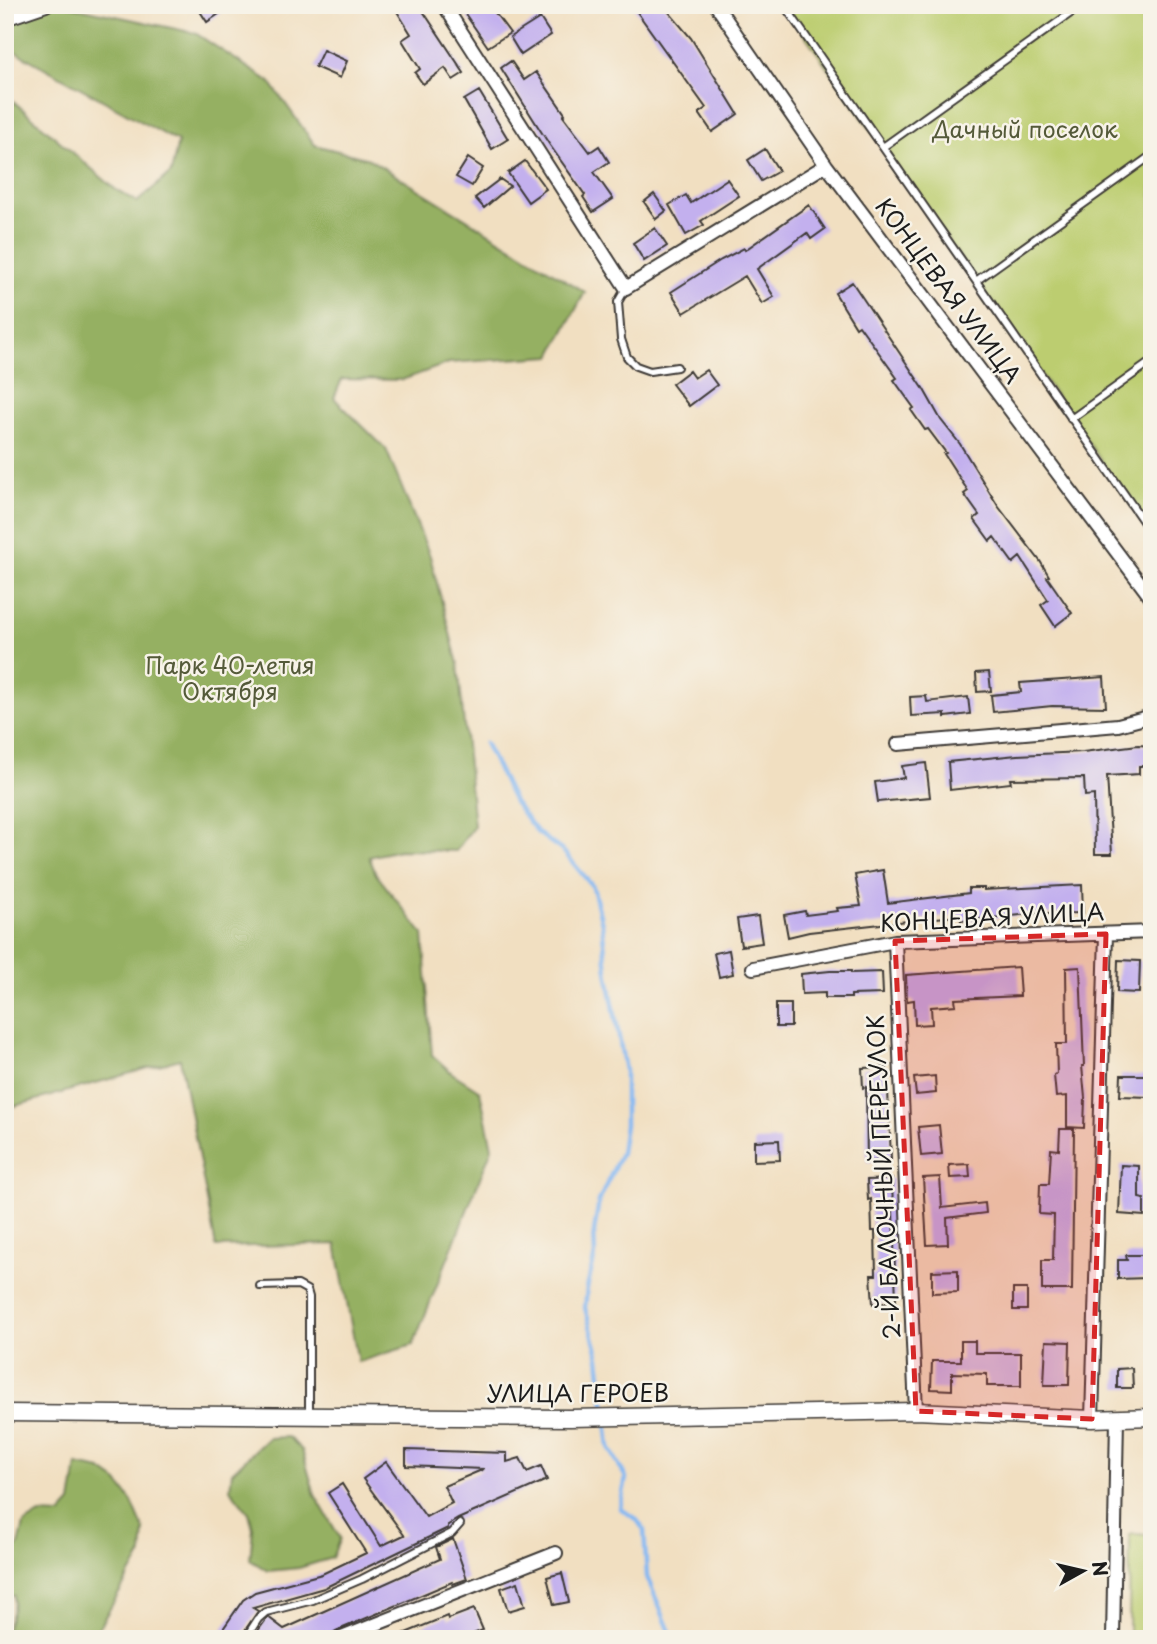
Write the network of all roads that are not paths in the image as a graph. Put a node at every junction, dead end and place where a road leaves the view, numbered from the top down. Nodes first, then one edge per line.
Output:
1 (46, 5) edge
2 (444, 5) edge
3 (716, 5) edge
4 (784, 5) edge
5 (803, 5) edge
6 (1082, 5) edge
7 (790, 14) junction
8 (5, 19) edge
9 (883, 147) junction
10 (1152, 155) edge
11 (826, 165) junction
12 (976, 281) junction
13 (626, 288) junction
14 (1152, 361) edge
15 (677, 367) dead end
16 (1071, 419) junction
17 (1152, 534) edge
18 (1150, 590) edge
19 (1152, 716) edge
20 (898, 744) dead end
21 (1152, 932) edge
22 (1106, 934) junction
23 (895, 941) junction
24 (753, 968) dead end
25 (260, 1286) dead end
26 (916, 1411) junction
27 (5, 1413) edge
28 (309, 1416) junction
29 (1152, 1417) edge
30 (1117, 1418) junction
31 (1092, 1419) junction
32 (5, 1429) edge
33 (5, 1510) edge
34 (460, 1524) dead end
35 (556, 1553) dead end
36 (245, 1639) edge
37 (339, 1639) edge
38 (1113, 1639) edge

1 - 8 street
2 - 13 street
3 - 11 street, КОНЦЕВАЯ УЛИЦА
4 - 7 lane
5 - 7 lane
6 - 9 lane
7 - 9 lane
9 - 12 lane
10 - 12 lane
11 - 13 street
11 - 18 street, КОНЦЕВАЯ УЛИЦА
12 - 16 lane
13 - 15 lane
14 - 16 lane
16 - 17 lane
19 - 20 street
21 - 22 street, КОНЦЕВАЯ УЛИЦА
22 - 23 street, КОНЦЕВАЯ УЛИЦА
22 - 31 street
23 - 24 street, КОНЦЕВАЯ УЛИЦА
23 - 26 street, 2-Й БАЛОЧНЫЙ ПЕРЕУЛОК
25 - 28 lane
26 - 28 street, УЛИЦА ГЕРОЕВ
26 - 31 street, УЛИЦА ГЕРОЕВ
27 - 28 street, УЛИЦА ГЕРОЕВ
29 - 30 street, УЛИЦА ГЕРОЕВ
30 - 31 street, УЛИЦА ГЕРОЕВ
30 - 38 street
32 - 33 lane
34 - 36 lane
35 - 37 street

